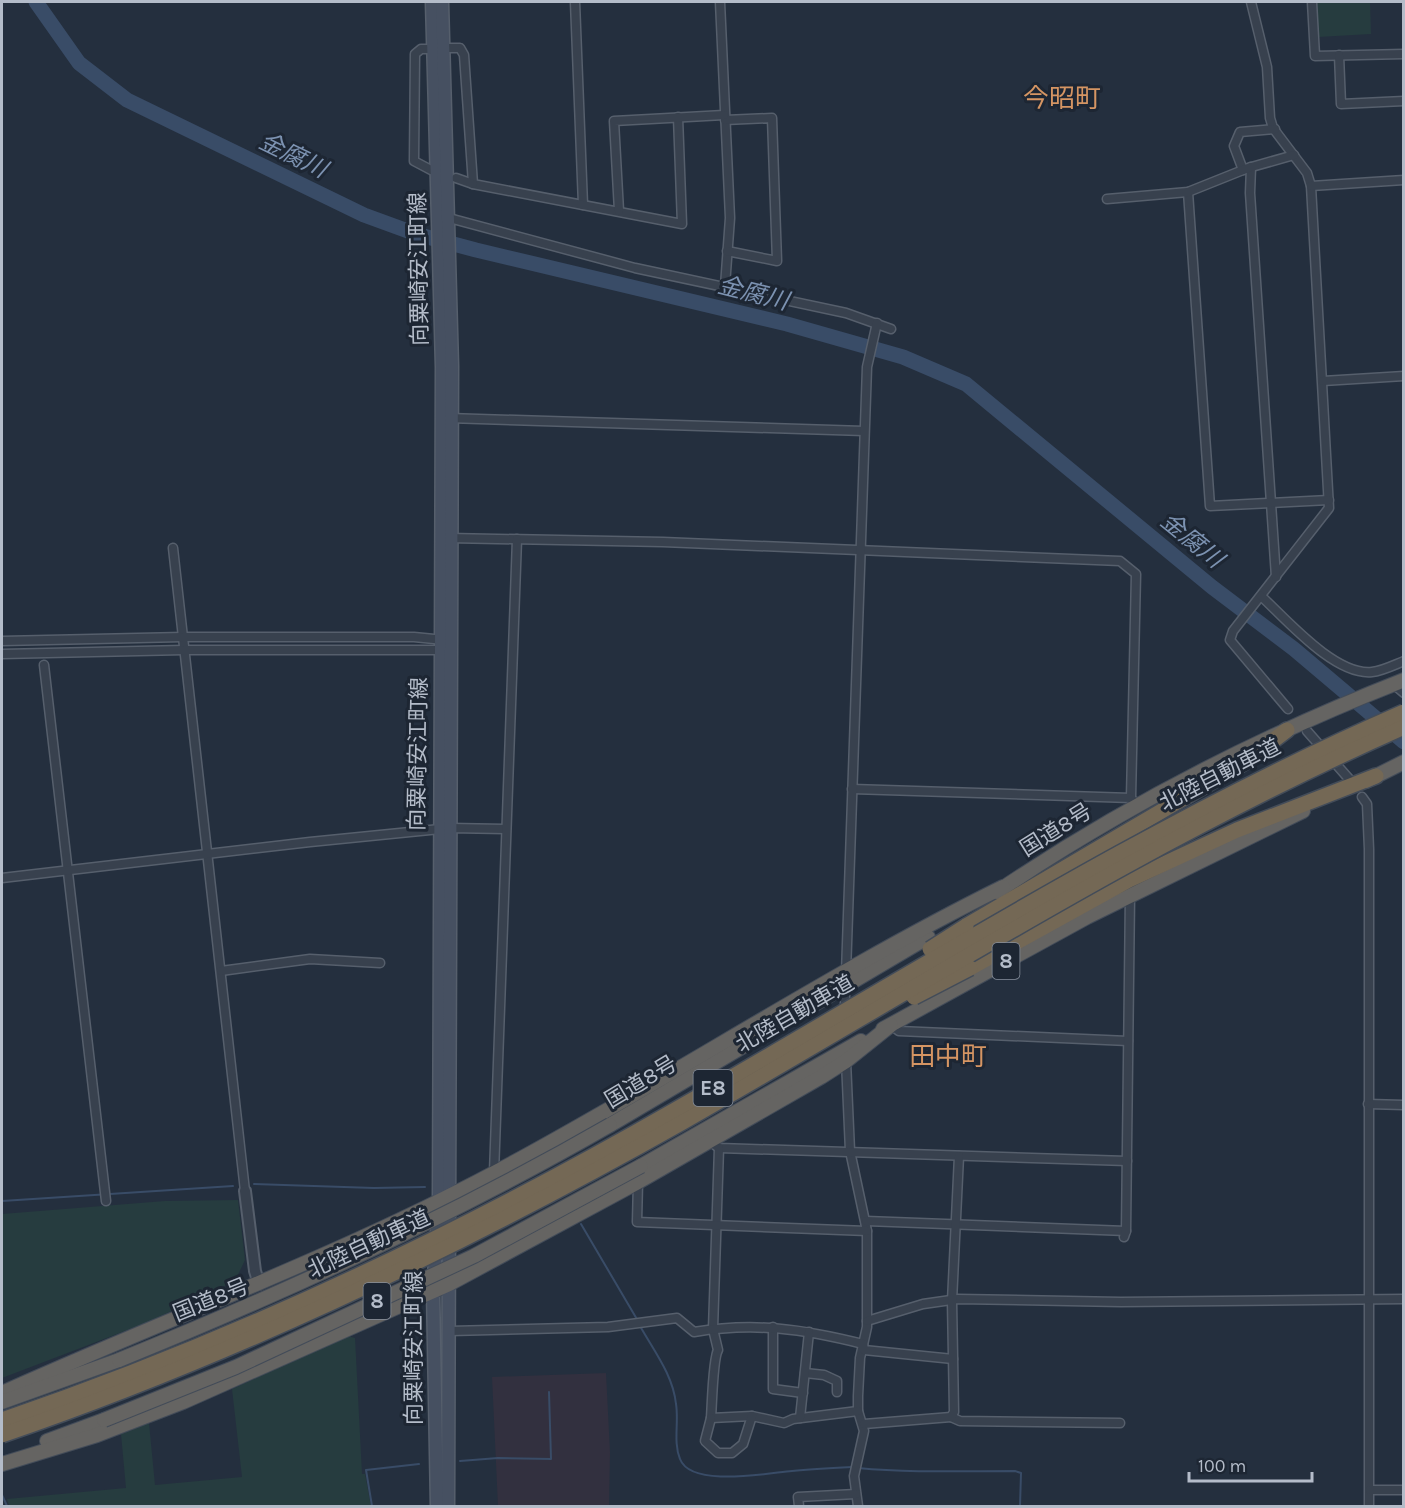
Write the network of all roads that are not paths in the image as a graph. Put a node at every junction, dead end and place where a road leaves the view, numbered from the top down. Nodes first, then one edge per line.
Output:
1 (432, 2) edge
2 (442, 2) edge
3 (575, 2) edge
4 (720, 2) edge
5 (1251, 2) edge
6 (1312, 2) edge
7 (439, 49) junction
8 (1404, 54) edge
9 (1339, 55) junction
10 (1404, 101) edge
11 (678, 117) junction
12 (724, 118) junction
13 (1275, 129) junction
14 (1294, 155) junction
15 (1247, 169) junction
16 (431, 170) dead end
17 (456, 178) dead end
18 (1404, 180) edge
19 (473, 184) junction
20 (1311, 186) junction
21 (1188, 192) junction
22 (1107, 199) dead end
23 (583, 204) junction
24 (619, 211) junction
25 (444, 216) junction
26 (728, 250) junction
27 (725, 286) junction
28 (877, 325) junction
29 (891, 329) dead end
30 (1404, 376) edge
31 (1323, 381) junction
32 (447, 418) junction
33 (864, 431) junction
34 (1329, 500) junction
35 (1269, 503) junction
36 (446, 538) junction
37 (517, 539) junction
38 (173, 548) dead end
39 (860, 550) junction
40 (1276, 577) junction
41 (1260, 598) junction
42 (183, 637) junction
43 (2, 641) edge
44 (444, 644) junction
45 (184, 650) junction
46 (2, 654) edge
47 (1404, 661) edge
48 (44, 665) dead end
49 (1402, 687) edge
50 (1288, 709) dead end
51 (1404, 712) edge
52 (1404, 727) edge
53 (1287, 730) junction
54 (1307, 731) dead end
55 (1404, 762) edge
56 (1378, 775) junction
57 (1350, 780) dead end
58 (852, 789) junction
59 (1362, 797) dead end
60 (1134, 802) junction
61 (505, 828) junction
62 (444, 829) junction
63 (207, 854) junction
64 (69, 870) junction
65 (2, 878) edge
66 (1003, 888) junction
67 (1130, 895) junction
68 (380, 963) dead end
69 (221, 971) junction
70 (846, 972) junction
71 (844, 988) junction
72 (891, 1025) junction
73 (1128, 1041) junction
74 (846, 1055) junction
75 (767, 1056) junction
76 (736, 1091) junction
77 (1368, 1104) junction
78 (1404, 1105) edge
79 (715, 1145) junction
80 (850, 1151) junction
81 (959, 1156) junction
82 (1127, 1161) junction
83 (494, 1173) junction
84 (638, 1182) junction
85 (245, 1191) joint
86 (105, 1196) dead end
87 (444, 1198) junction
88 (866, 1221) junction
89 (717, 1225) junction
90 (956, 1225) junction
91 (867, 1231) junction
92 (260, 1284) junction
93 (449, 1284) junction
94 (434, 1291) junction
95 (1370, 1299) junction
96 (1404, 1299) edge
97 (952, 1301) junction
98 (867, 1321) junction
99 (773, 1327) junction
100 (713, 1329) junction
101 (450, 1331) junction
102 (809, 1332) junction
103 (863, 1344) junction
104 (953, 1359) junction
105 (805, 1373) junction
106 (837, 1392) dead end
107 (2, 1393) edge
108 (803, 1393) junction
109 (2, 1402) edge
110 (858, 1412) junction
111 (752, 1416) junction
112 (951, 1417) junction
113 (711, 1418) junction
114 (800, 1418) junction
115 (2, 1420) edge
116 (1120, 1423) dead end
117 (864, 1424) junction
118 (2, 1435) edge
119 (2, 1457) edge
120 (2, 1464) edge
121 (1370, 1490) junction
122 (1404, 1490) edge
123 (856, 1494) junction
124 (437, 1506) edge
125 (448, 1506) edge
126 (800, 1506) edge
127 (858, 1506) edge
128 (1370, 1506) edge

1 - 7 main road, 向粟崎安江町線
2 - 7 main road, 向粟崎安江町線
3 - 23 street
4 - 12 street
5 - 13 street
6 - 9 street
7 - 16 street
7 - 19 street
7 - 25 main road, 向粟崎安江町線
8 - 9 street
9 - 10 street
11 - 12 street
11 - 24 street
11 - 24 street
12 - 26 street
12 - 26 street
13 - 14 street
13 - 15 street
14 - 15 street
14 - 20 street
15 - 21 street
15 - 35 street
17 - 19 street
18 - 20 street
19 - 23 street
20 - 31 street
21 - 22 street
21 - 35 street
23 - 24 street
25 - 27 street
25 - 32 main road, 向粟崎安江町線
26 - 27 street
27 - 28 street
28 - 29 street
28 - 33 street
30 - 31 street
31 - 34 street
32 - 33 street
32 - 36 main road, 向粟崎安江町線
33 - 39 street
34 - 35 street
34 - 40 street
35 - 40 street
36 - 37 street
36 - 44 main road, 向粟崎安江町線
37 - 39 street
37 - 61 street
38 - 42 street
39 - 58 street
39 - 60 street
40 - 41 street
41 - 47 street
41 - 50 street
42 - 43 street
42 - 44 street
42 - 45 street
44 - 45 street
44 - 62 main road, 向粟崎安江町線
45 - 46 street
45 - 63 street
48 - 64 street
49 - 53 highway, 国道8号 / 8
51 - 75 highway, 北陸自動車道 / E8, bridge
52 - 76 highway, 北陸自動車道 / E8, bridge
53 - 60 highway, 国道8号 / 8
53 - 75 highway, bridge
54 - 57 street
55 - 56 highway, 8
56 - 67 highway, 8
56 - 76 highway, bridge
58 - 60 street
58 - 70 street
59 - 77 street
60 - 66 highway, 国道8号 / 8
61 - 62 street
61 - 83 street
62 - 63 street
62 - 87 main road, 向粟崎安江町線
63 - 64 street
63 - 69 street
64 - 65 street
64 - 86 street
66 - 70 highway
66 - 71 highway, 国道8号 / 8
67 - 72 highway, 8
67 - 73 street
68 - 69 street
69 - 85 street
70 - 83 highway
71 - 74 street
71 - 109 highway, 国道8号 / 8, bridge
72 - 73 street
72 - 74 highway
73 - 82 street
74 - 79 highway
74 - 80 street
74 - 119 highway, 8, bridge
75 - 115 highway, 北陸自動車道 / E8, bridge
76 - 118 highway, 北陸自動車道 / E8, bridge
77 - 78 street
77 - 95 street
79 - 80 street
79 - 84 highway
79 - 89 street
80 - 81 street
80 - 88 street
81 - 82 street
81 - 90 street
82 - 90 street
83 - 87 highway
84 - 89 street
84 - 93 highway
85 - 92 street
87 - 92 highway
87 - 93 main road, 向粟崎安江町線
87 - 94 main road, 向粟崎安江町線
88 - 90 street
88 - 91 street
89 - 91 street
89 - 100 street
90 - 97 street
91 - 98 street
92 - 107 highway
93 - 94 highway
93 - 101 main road, 向粟崎安江町線
94 - 120 highway
94 - 124 main road, 向粟崎安江町線
95 - 96 street
95 - 97 street
95 - 121 street
97 - 98 street
97 - 104 street
98 - 103 street
99 - 100 street
99 - 102 street
99 - 108 street
100 - 101 street
100 - 113 street
101 - 125 main road, 向粟崎安江町線
102 - 103 street
102 - 105 street
103 - 104 street
103 - 110 street
104 - 112 street
105 - 106 street
105 - 108 street
108 - 114 street
110 - 114 street
110 - 117 street
111 - 113 street
111 - 113 street
111 - 114 street
112 - 116 street
112 - 117 street
117 - 123 street
121 - 122 street
121 - 128 street
123 - 126 street
123 - 127 street

